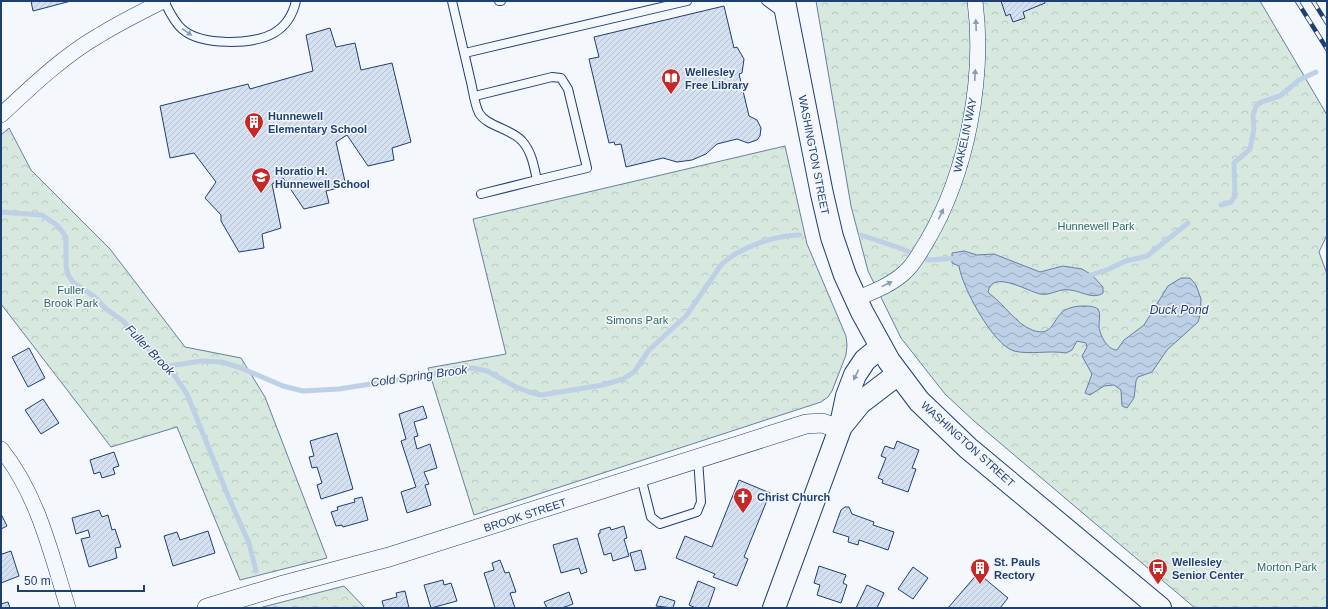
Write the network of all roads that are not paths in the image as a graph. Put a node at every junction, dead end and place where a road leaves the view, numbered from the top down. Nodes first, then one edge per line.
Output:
1 (164, 1) edge
2 (296, 1) edge
3 (452, 1) edge
4 (687, 1) edge
5 (766, 1) edge
6 (975, 1) edge
7 (786, 10) edge
8 (464, 53) junction
9 (475, 96) junction
10 (1, 115) edge
11 (537, 180) junction
12 (481, 194) dead end
13 (856, 299) junction
14 (881, 347) junction
15 (898, 374) junction
16 (840, 429) junction
17 (1, 449) edge
18 (698, 459) junction
19 (641, 477) junction
20 (68, 608) edge
21 (207, 608) edge
22 (774, 608) edge
23 (1160, 608) edge

1 -> 2 lane
1 - 10 street
3 - 8 lane
4 - 8 lane
5 - 7 lane
13 -> 6 street, WAKELIN WAY
7 - 13 main road, WASHINGTON STREET
8 - 9 lane
9 - 11 lane
9 - 11 lane
11 - 12 lane
13 - 14 main road, WASHINGTON STREET
14 - 15 main road, WASHINGTON STREET
14 -> 16 main road
15 - 16 main road
15 - 23 main road, WASHINGTON STREET
16 - 18 street, BROOK STREET
16 - 22 main road
17 - 20 street
18 - 19 street, BROOK STREET
18 - 19 lane
19 - 21 street, BROOK STREET

